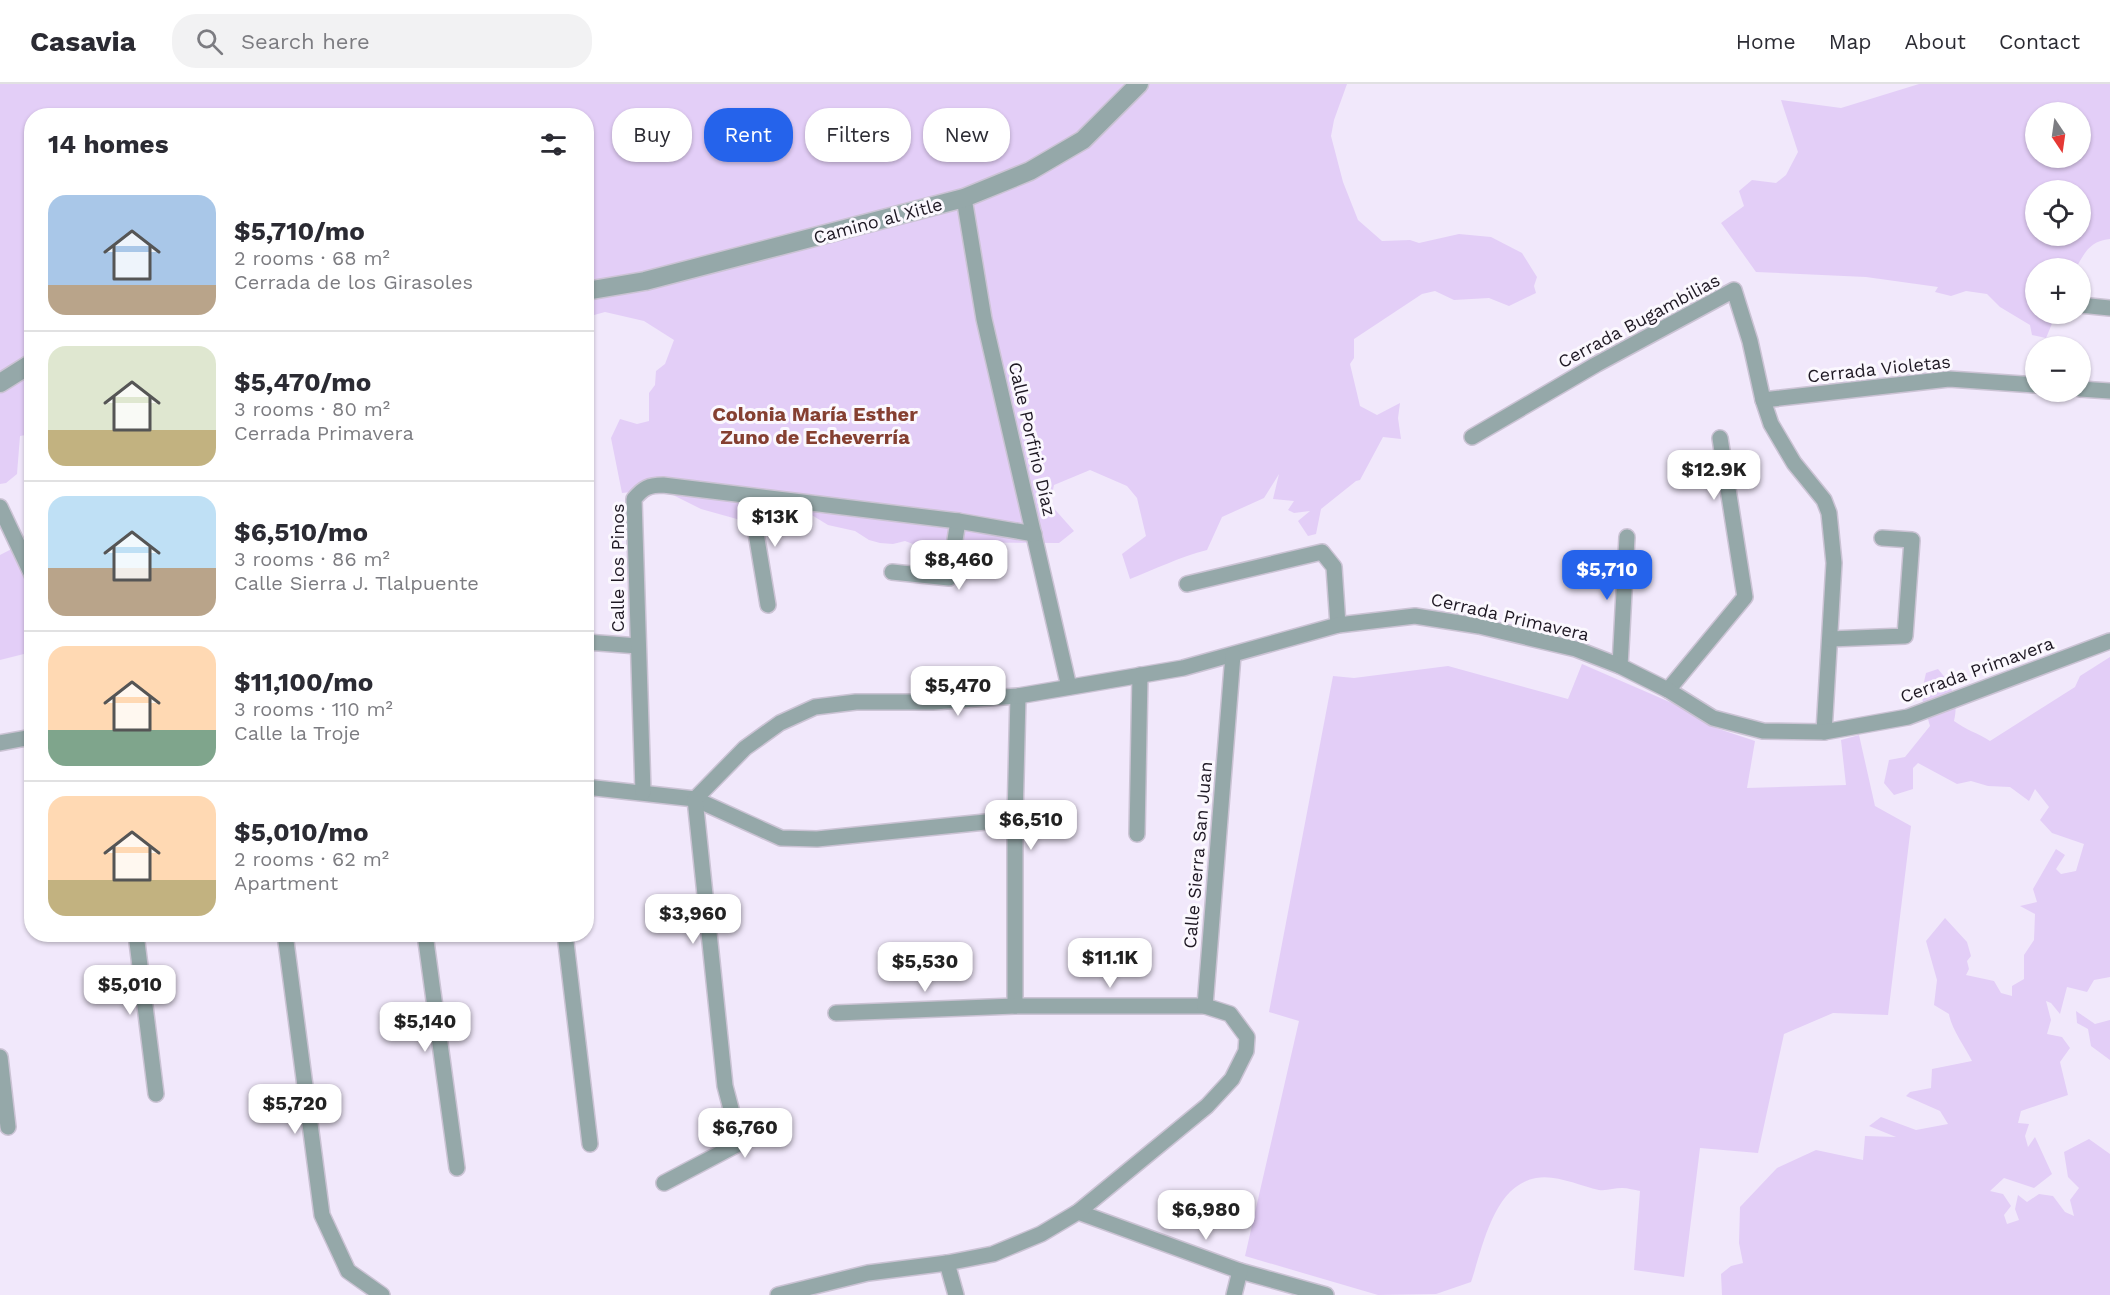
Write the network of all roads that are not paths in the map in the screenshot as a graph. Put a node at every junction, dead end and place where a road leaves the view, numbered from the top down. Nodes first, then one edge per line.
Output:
1 (1139, 84) edge
2 (964, 198) junction
3 (594, 290) edge
4 (2091, 306) edge
5 (2110, 308) edge
6 (24, 368) edge
7 (0, 383) edge
8 (2025, 384) edge
9 (2091, 390) edge
10 (2110, 391) edge
11 (1763, 400) junction
12 (1472, 437) dead end
13 (1720, 438) dead end
14 (750, 497) junction
15 (0, 507) edge
16 (958, 521) junction
17 (1034, 534) junction
18 (1628, 537) dead end
19 (1882, 538) dead end
20 (24, 558) edge
21 (892, 572) dead end
22 (1187, 584) dead end
23 (768, 605) dead end
24 (1338, 624) junction
25 (1830, 639) junction
26 (2110, 641) edge
27 (594, 643) edge
28 (638, 646) junction
29 (1233, 655) junction
30 (1620, 666) junction
31 (1140, 675) junction
32 (1069, 687) junction
33 (1668, 690) junction
34 (1018, 696) junction
35 (1824, 732) junction
36 (24, 738) edge
37 (0, 743) edge
38 (594, 788) edge
39 (643, 792) junction
40 (695, 799) junction
41 (1015, 819) junction
42 (1137, 834) dead end
43 (137, 942) edge
44 (286, 942) edge
45 (426, 942) edge
46 (567, 942) edge
47 (1015, 1006) junction
48 (1205, 1006) junction
49 (836, 1013) dead end
50 (0, 1057) edge
51 (156, 1094) dead end
52 (8, 1127) dead end
53 (590, 1144) dead end
54 (457, 1168) dead end
55 (664, 1184) dead end
56 (1078, 1212) junction
57 (947, 1263) junction
58 (1240, 1271) junction
59 (382, 1295) edge
60 (778, 1295) edge
61 (956, 1295) edge
62 (1234, 1295) edge
63 (1326, 1295) edge

1 - 2 street, Camino al Xitle
2 - 3 street, Camino al Xitle
2 - 17 street, Calle Porfirio Díaz
4 - 5 street
6 - 7 street
8 - 11 street, Cerrada Violetas
9 - 10 street
11 - 12 street, Cerrada Bugambilias
11 - 25 street, Cerrada Bugambilias
13 - 33 street
14 - 16 street, Calle los Pinos
14 - 23 street
14 - 28 street, Calle los Pinos
15 - 20 street
16 - 17 street, Calle los Pinos
16 - 21 street
17 - 32 street, Calle Porfirio Díaz
18 - 30 street
19 - 25 street
22 - 24 street
24 - 29 street, Cerrada Primavera
24 - 30 street, Cerrada Primavera
25 - 35 street, Cerrada Bugambilias
26 - 35 street, Cerrada Primavera
27 - 28 street
28 - 39 street, Calle los Pinos
29 - 31 street, Cerrada Primavera
29 - 48 street, Calle Sierra San Juan
30 - 33 street, Cerrada Primavera
31 - 32 street, Cerrada Primavera
31 - 42 street
32 - 34 street, Cerrada Primavera
33 - 35 street, Cerrada Primavera
34 - 40 street, Cerrada Primavera
34 - 41 street
36 - 37 street
38 - 39 street
39 - 40 street
40 - 41 street
40 - 55 street
41 - 47 street
43 - 51 street
44 - 59 street
45 - 54 street
46 - 53 street
47 - 48 street
47 - 49 street
48 - 56 street
50 - 52 street
56 - 57 street
56 - 58 street
57 - 60 street
57 - 61 street
58 - 62 street
58 - 63 street

